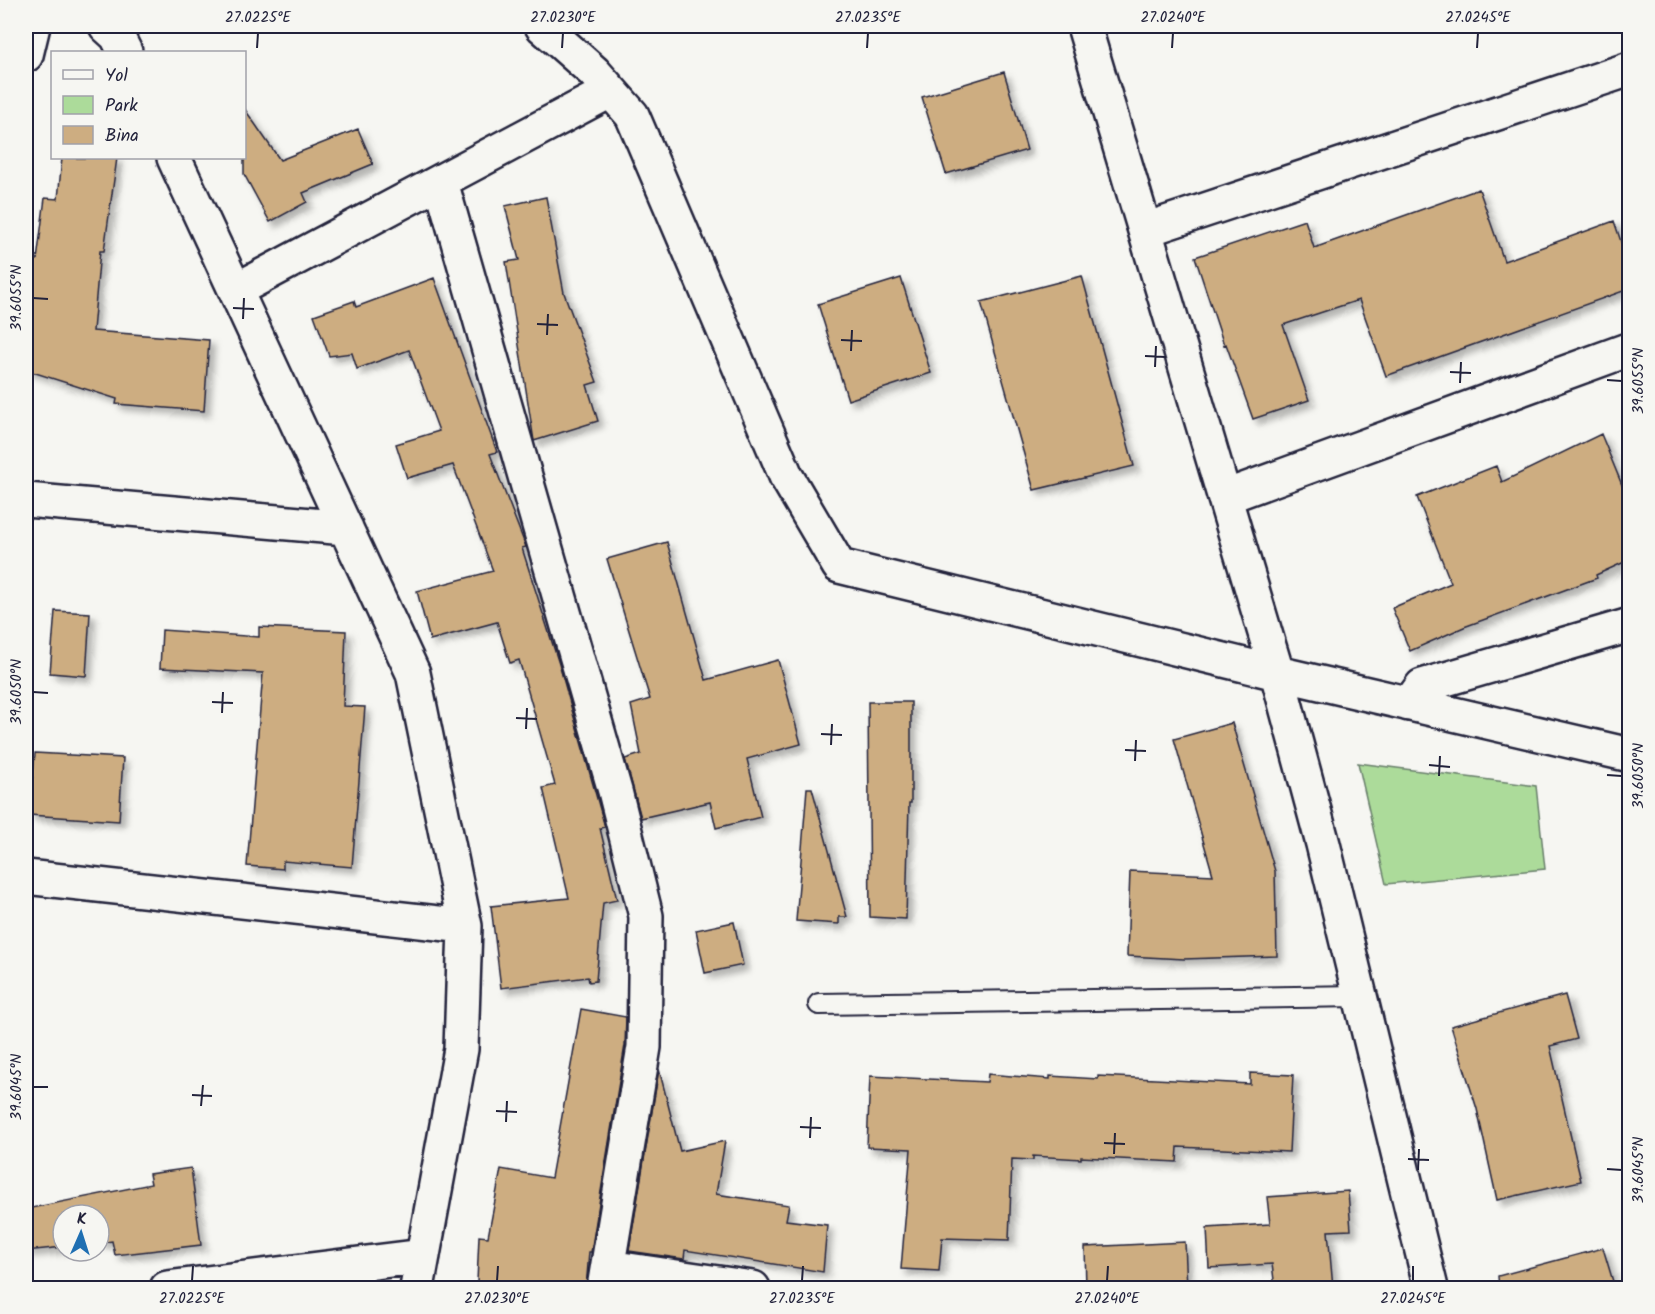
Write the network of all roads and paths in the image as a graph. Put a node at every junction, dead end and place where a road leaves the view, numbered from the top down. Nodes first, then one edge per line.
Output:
1 (33, 26) edge
2 (105, 26) edge
3 (542, 26) edge
4 (1084, 26) edge
5 (124, 51) edge
6 (26, 55) edge
7 (1629, 69) edge
8 (610, 91) junction
9 (174, 159) edge
10 (441, 182) junction
11 (1145, 230) junction
12 (236, 290) junction
13 (1629, 349) edge
14 (1225, 497) junction
15 (26, 500) edge
16 (346, 528) junction
17 (1629, 625) edge
18 (1277, 673) junction
19 (1409, 704) junction
20 (1629, 755) edge
21 (26, 877) edge
22 (465, 926) junction
23 (1360, 996) junction
24 (819, 1004) dead end
25 (423, 1256) junction
26 (606, 1278) edge
27 (166, 1288) edge
28 (417, 1288) edge
29 (753, 1288) edge
30 (1431, 1288) edge

1 - 6 street
2 - 5 street
3 - 8 street
4 - 11 street
7 - 11 street
8 - 10 street
8 - 18 street
9 - 12 street
10 - 12 street
10 - 26 street
11 - 14 street
12 - 16 street
13 - 14 street
14 - 18 street
15 - 16 street
16 - 22 street
17 - 19 street
18 - 19 street
18 - 23 street
19 - 20 street
21 - 22 street
22 - 25 street
23 - 24 lane
23 - 30 street
25 - 27 street
25 - 28 street
26 - 29 street

